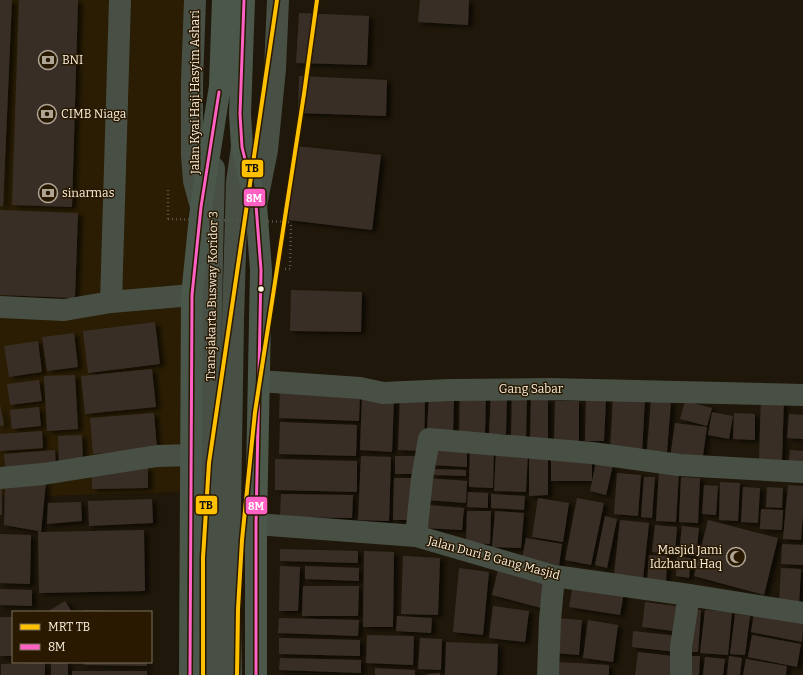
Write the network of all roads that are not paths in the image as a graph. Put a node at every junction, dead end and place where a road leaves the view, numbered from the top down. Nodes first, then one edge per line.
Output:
1 (120, 0) edge
2 (195, 0) edge
3 (223, 0) edge
4 (244, 0) edge
5 (278, 0) edge
6 (230, 85) junction
7 (213, 134) junction
8 (242, 147) junction
9 (256, 205) junction
10 (201, 207) junction
11 (192, 295) junction
12 (111, 302) junction
13 (0, 307) edge
14 (259, 381) junction
15 (803, 395) edge
16 (192, 455) junction
17 (803, 472) edge
18 (0, 478) edge
19 (256, 524) junction
20 (416, 536) junction
21 (554, 576) junction
22 (690, 595) junction
23 (803, 613) edge
24 (190, 675) edge
25 (208, 675) edge
26 (231, 675) edge
27 (256, 675) edge
28 (548, 675) edge
29 (681, 675) edge

1 - 12 street
2 - 10 street, Jalan Kyai Haji Hasyim Ashari
3 - 6 main road, Jalan Kyai Haji Hasyim Ashari
4 - 6 main road, Jalan Kyai Haji Hasyim Ashari
5 - 9 street, Jalan Kyai Haji Hasyim Ashari
6 - 7 main road, Jalan Kyai Haji Hasyim Ashari
6 - 8 main road, Jalan Kyai Haji Hasyim Ashari
7 - 10 main road, Jalan Kyai Haji Hasyim Ashari
7 - 25 street, Transjakarta Busway Koridor 3
8 - 9 main road, Jalan Kyai Haji Hasyim Ashari
8 - 26 street, Transjakarta Busway Koridor 3
9 - 14 main road, Jalan Kyai Haji Hasyim Ashari
10 - 11 main road, Jalan Kyai Haji Hasyim Ashari
11 - 12 street
11 - 16 main road, Jalan Kyai Haji Hasyim Ashari
12 - 13 street
14 - 15 street, Gang Sabar
14 - 19 main road, Jalan Kyai Haji Hasyim Ashari
16 - 18 street
16 - 24 main road, Jalan Kyai Haji Hasyim Ashari
17 - 20 street
19 - 20 street, Jalan Duri B Gang Masjid
19 - 27 main road, Jalan Kyai Haji Hasyim Ashari
20 - 21 street, Jalan Duri B Gang Masjid
21 - 22 street, Jalan Duri B Gang Masjid
21 - 28 street
22 - 23 street, Jalan Duri B Gang Masjid
22 - 29 street

